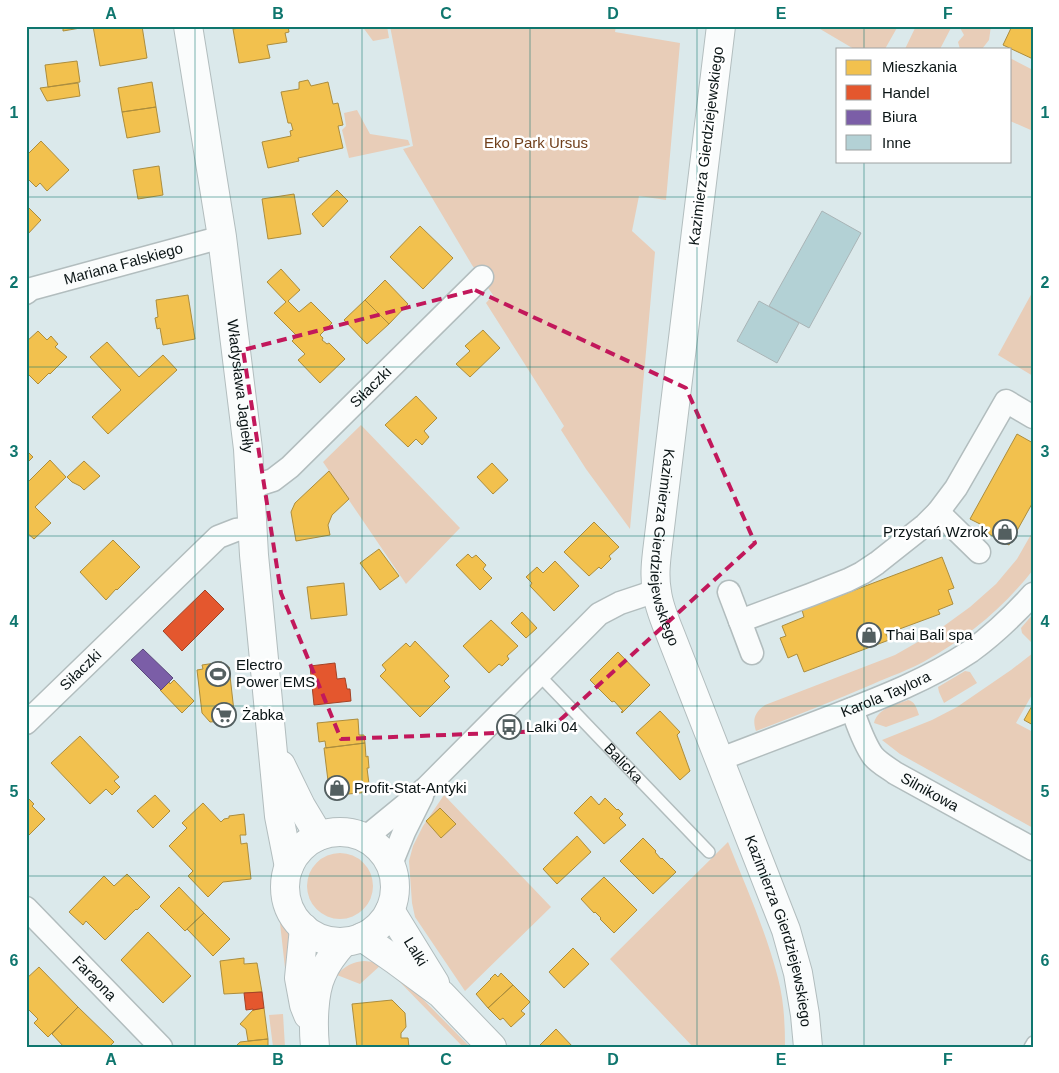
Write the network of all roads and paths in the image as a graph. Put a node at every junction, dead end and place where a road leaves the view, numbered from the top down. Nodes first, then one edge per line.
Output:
1 (188, 26) edge
2 (721, 26) edge
3 (222, 237) junction
4 (482, 277) dead end
5 (28, 290) edge
6 (1033, 416) edge
7 (251, 487) junction
8 (938, 512) junction
9 (252, 528) junction
10 (978, 552) dead end
11 (656, 591) junction
12 (729, 592) dead end
13 (1033, 594) edge
14 (740, 621) junction
15 (752, 653) dead end
16 (539, 675) junction
17 (852, 709) junction
18 (26, 723) edge
19 (273, 747) junction
20 (718, 760) junction
21 (426, 788) junction
22 (319, 836) junction
23 (365, 838) junction
24 (1033, 848) edge
25 (709, 852) dead end
26 (390, 864) junction
27 (289, 867) junction
28 (26, 908) edge
29 (390, 910) junction
30 (304, 928) junction
31 (353, 940) junction
32 (441, 994) junction
33 (314, 1037) edge
34 (1033, 1042) edge
35 (161, 1047) edge
36 (492, 1047) edge
37 (808, 1047) edge
38 (1030, 1047) edge

1 - 3 street, Władysława Jagiełły
2 - 11 street, Kazimierza Gierdziejewskiego
3 - 5 street, Mariana Falskiego
3 - 7 street, Władysława Jagiełły
4 - 7 street, Siłaczki
6 - 8 street
7 - 9 street, Władysława Jagiełły
8 - 10 street
8 - 14 street
9 - 18 street, Siłaczki
9 - 19 street, Władysława Jagiełły
11 - 16 street
11 - 20 street, Kazimierza Gierdziejewskiego
12 - 14 street
13 - 17 street, Karola Taylora
14 - 15 street
16 - 21 street
16 - 25 lane, Balicka
17 - 20 street, Karola Taylora
17 - 24 street, Silnikowa
19 - 22 street, Władysława Jagiełły
19 - 27 street, Władysława Jagiełły
20 - 37 street, Kazimierza Gierdziejewskiego
21 - 23 street
21 - 26 street
22 - 23 street
22 - 27 street
23 - 26 street
26 - 29 street
27 - 30 street
28 - 35 street, Faraona
29 - 31 street
29 - 32 street, Lalki
30 - 31 street
30 - 33 street
31 - 32 street, Lalki
31 - 33 street
32 - 36 street, Lalki
34 - 38 lane

